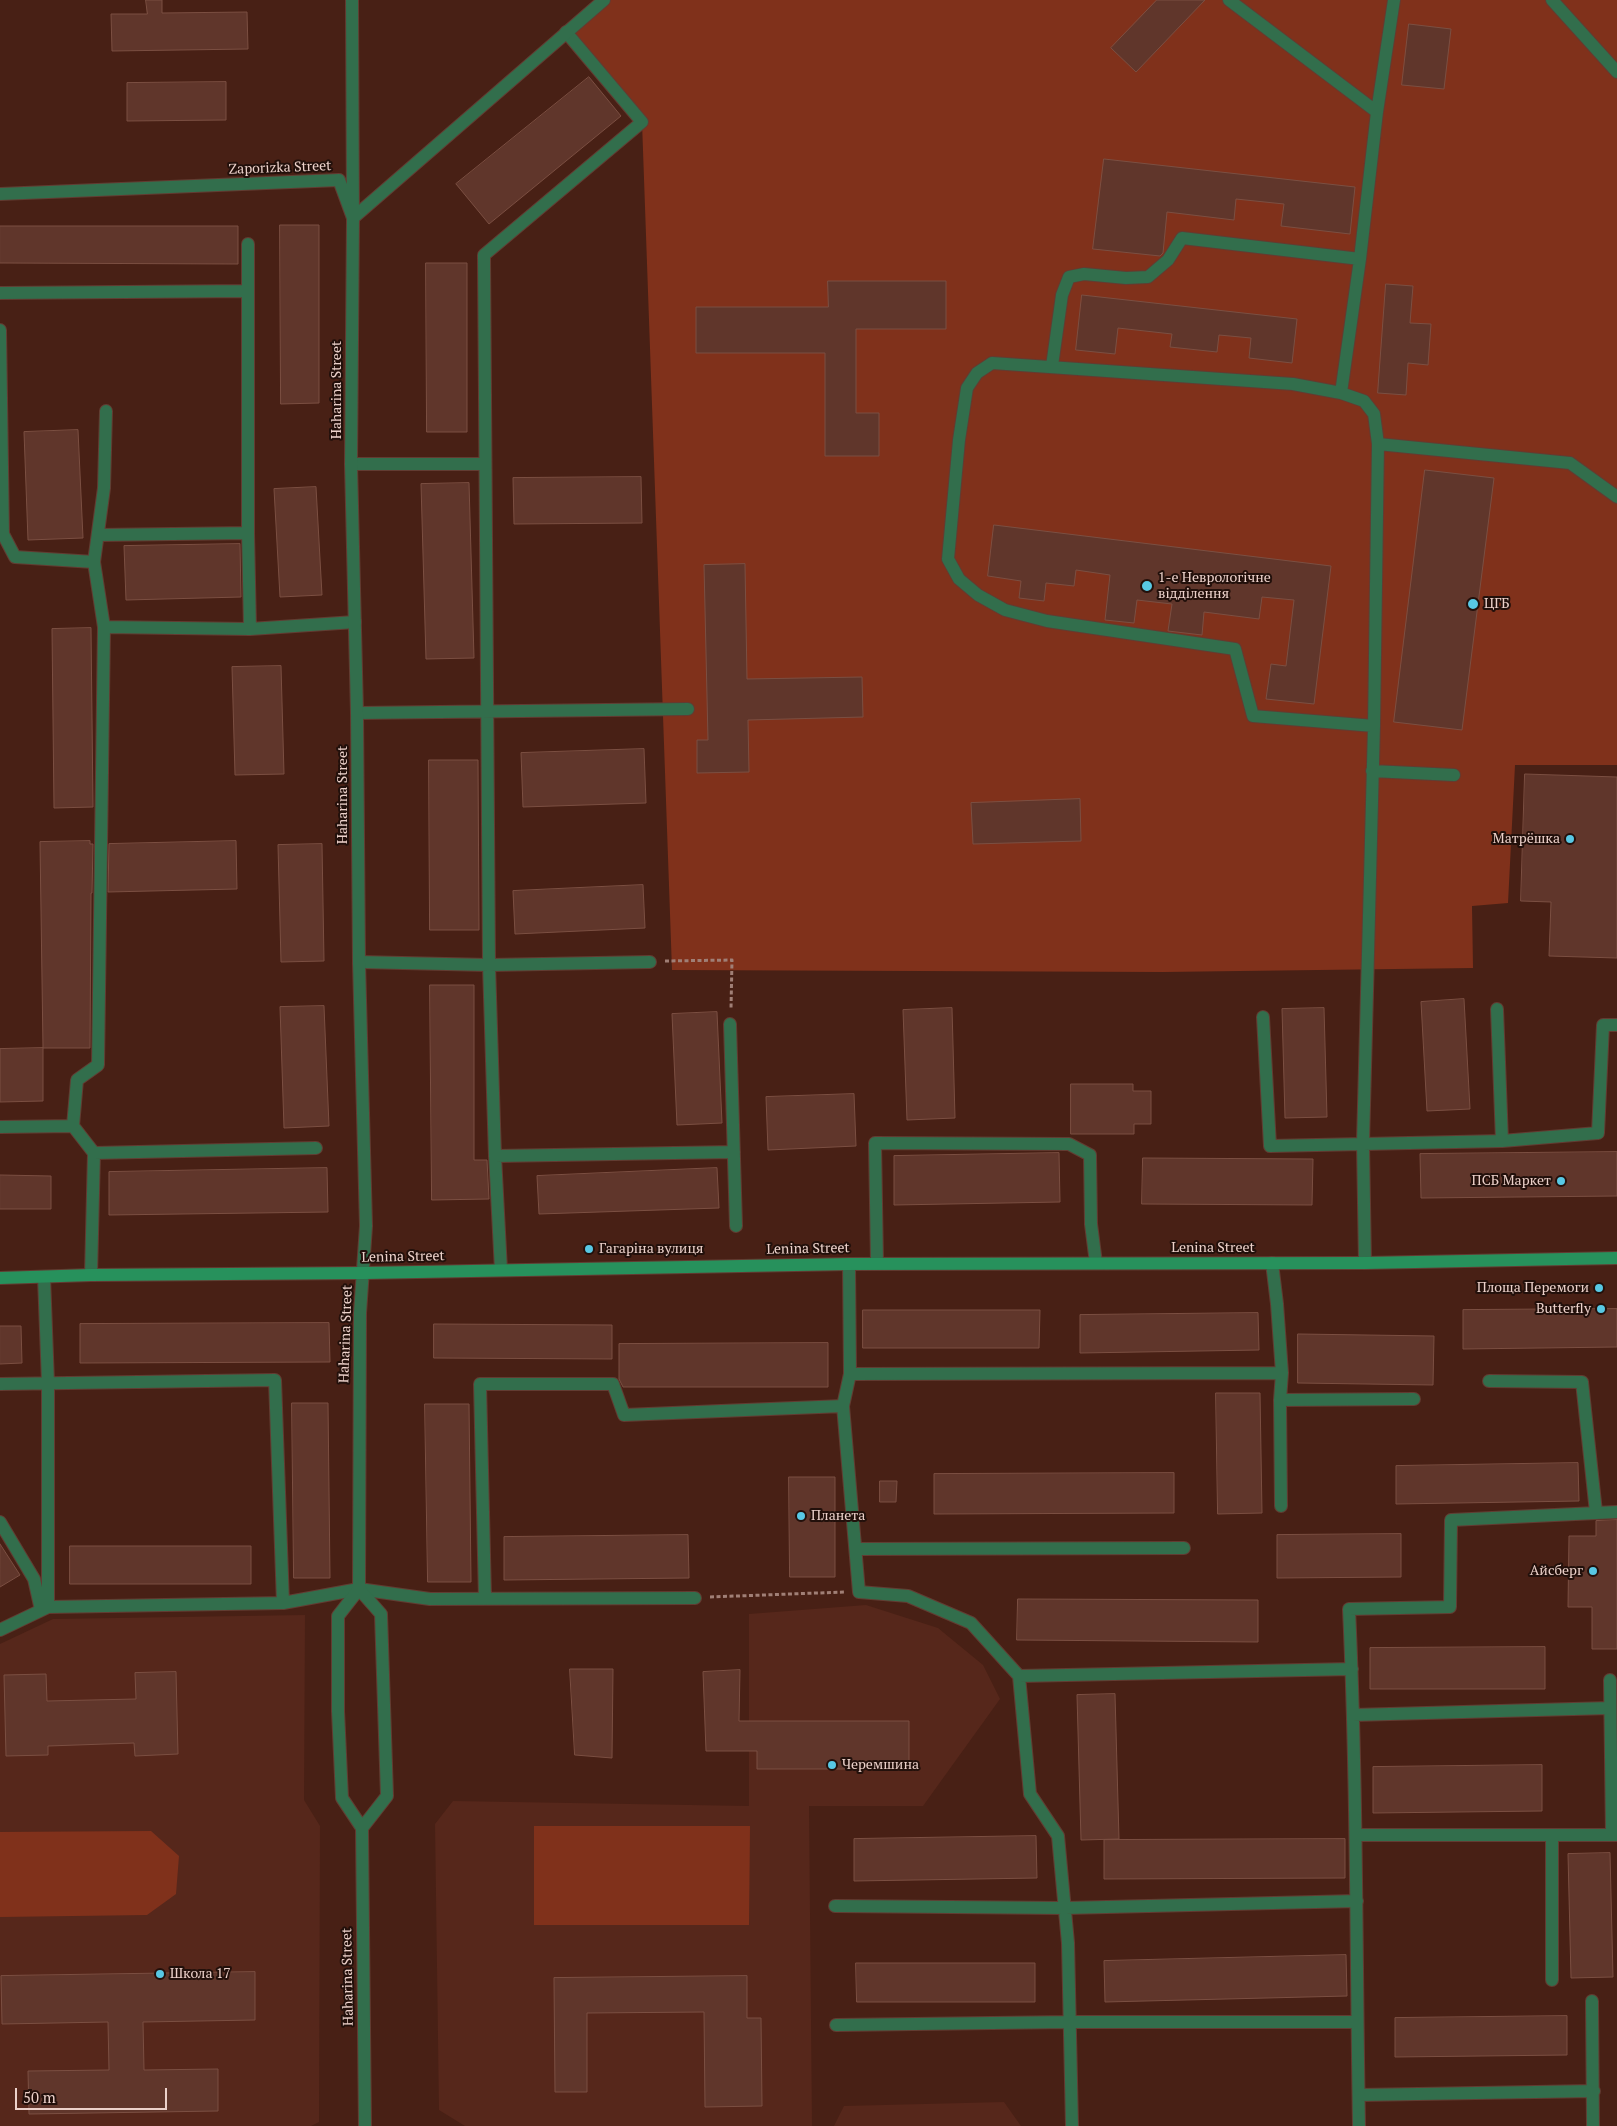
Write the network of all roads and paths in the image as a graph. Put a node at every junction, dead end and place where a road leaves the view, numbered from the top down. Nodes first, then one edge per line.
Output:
1 (352, 0) edge
2 (604, 0) edge
3 (1229, 0) edge
4 (1394, 0) edge
5 (1552, 0) edge
6 (566, 32) junction
7 (1615, 67) edge
8 (1377, 112) junction
9 (0, 194) edge
10 (353, 218) junction
11 (248, 244) dead end
12 (1360, 259) junction
13 (248, 291) junction
14 (0, 293) edge
15 (0, 330) edge
16 (1052, 366) junction
17 (1340, 393) junction
18 (106, 411) dead end
19 (1378, 444) junction
20 (351, 464) junction
21 (485, 464) junction
22 (1617, 497) edge
23 (248, 533) junction
24 (98, 535) junction
25 (94, 562) junction
26 (355, 622) junction
27 (104, 627) junction
28 (250, 629) junction
29 (688, 709) dead end
30 (486, 712) junction
31 (357, 713) junction
32 (1374, 726) junction
33 (1372, 771) junction
34 (1454, 775) dead end
35 (359, 962) junction
36 (650, 962) joint
37 (489, 965) junction
38 (1497, 1009) dead end
39 (1263, 1017) dead end
40 (730, 1024) joint
41 (1617, 1025) edge
42 (73, 1126) junction
43 (0, 1127) edge
44 (1502, 1141) junction
45 (1363, 1143) junction
46 (316, 1148) dead end
47 (734, 1152) junction
48 (94, 1153) junction
49 (495, 1156) junction
50 (736, 1226) dead end
51 (1617, 1258) edge
52 (1096, 1263) junction
53 (1272, 1263) junction
54 (1365, 1263) junction
55 (849, 1264) junction
56 (877, 1264) junction
57 (501, 1270) junction
58 (364, 1273) junction
59 (91, 1275) junction
60 (44, 1277) junction
61 (0, 1278) edge
62 (1282, 1372) junction
63 (850, 1374) junction
64 (1489, 1381) dead end
65 (48, 1383) junction
66 (0, 1384) edge
67 (1414, 1399) dead end
68 (1280, 1400) junction
69 (843, 1406) junction
70 (1281, 1506) dead end
71 (1596, 1512) junction
72 (1617, 1512) edge
73 (0, 1522) edge
74 (1184, 1548) dead end
75 (856, 1549) junction
76 (359, 1589) junction
77 (860, 1592) junction
78 (485, 1598) junction
79 (695, 1598) joint
80 (283, 1603) junction
81 (45, 1609) junction
82 (0, 1630) edge
83 (1352, 1669) junction
84 (1019, 1676) junction
85 (1610, 1680) dead end
86 (1610, 1708) junction
87 (1353, 1715) junction
88 (362, 1828) junction
89 (1357, 1835) junction
90 (1552, 1835) junction
91 (1614, 1835) edge
92 (1358, 1901) junction
93 (835, 1906) dead end
94 (1065, 1908) junction
95 (1552, 1980) dead end
96 (1592, 2001) dead end
97 (1070, 2022) junction
98 (1357, 2022) junction
99 (836, 2025) dead end
100 (1594, 2091) junction
101 (1359, 2095) junction
102 (365, 2126) edge
103 (1072, 2126) edge
104 (1360, 2126) edge
105 (1593, 2126) edge

1 - 10 street, Haharina Street
2 - 6 street
3 - 8 street
4 - 8 street
5 - 7 street
6 - 10 street
6 - 21 street
8 - 12 street
9 - 10 street, Zaporizka Street
10 - 20 street, Haharina Street
11 - 13 street
12 - 16 street
12 - 17 street
13 - 14 street
13 - 23 street
15 - 25 street
16 - 17 street
16 - 32 street
17 - 19 street
18 - 24 street
19 - 22 street
19 - 32 street
20 - 21 street
20 - 26 street, Haharina Street
21 - 30 street
23 - 24 street
23 - 28 street
24 - 25 street
25 - 27 street
26 - 28 street
26 - 31 street, Haharina Street
27 - 28 street
27 - 42 street
29 - 30 street
30 - 31 street
30 - 37 street
31 - 35 street, Haharina Street
32 - 33 street
33 - 34 street
33 - 45 street
35 - 37 street
35 - 58 street, Haharina Street
36 - 37 street
36 - 40 path
37 - 49 street
38 - 44 street
39 - 45 street
40 - 47 street
41 - 44 street
42 - 43 street
42 - 48 street
44 - 45 street
45 - 54 street
46 - 48 street
47 - 49 street
47 - 50 street
48 - 59 street
49 - 57 street
51 - 54 street, Lenina Street
52 - 53 street, Lenina Street
52 - 56 street, Lenina Street
52 - 56 street
53 - 54 street, Lenina Street
53 - 62 street
55 - 56 street, Lenina Street
55 - 57 street, Lenina Street
55 - 63 street
57 - 58 street, Lenina Street
58 - 59 street, Lenina Street
58 - 76 street, Haharina Street
59 - 60 street, Lenina Street
60 - 61 street, Lenina Street
60 - 65 street
62 - 63 street
62 - 68 street
63 - 69 street
64 - 71 street
65 - 66 street
65 - 80 street
65 - 81 street
67 - 68 street
68 - 70 street
69 - 75 street
69 - 78 street
71 - 72 street
71 - 83 street
73 - 81 street
74 - 75 street
75 - 77 street
76 - 78 street
76 - 80 street
76 - 88 street
76 - 88 street
77 - 79 path
77 - 84 street
78 - 79 street
80 - 81 street
81 - 82 street
83 - 84 street
83 - 87 street
84 - 94 street
85 - 86 street
86 - 87 street
86 - 91 street
87 - 89 street
88 - 102 street, Haharina Street
89 - 90 street
89 - 92 street
90 - 91 street
90 - 95 street
92 - 94 street
92 - 98 street
93 - 94 street
94 - 97 street
96 - 100 street
97 - 98 street
97 - 99 street
97 - 103 street
98 - 101 street
100 - 101 street
100 - 105 street
101 - 104 street

